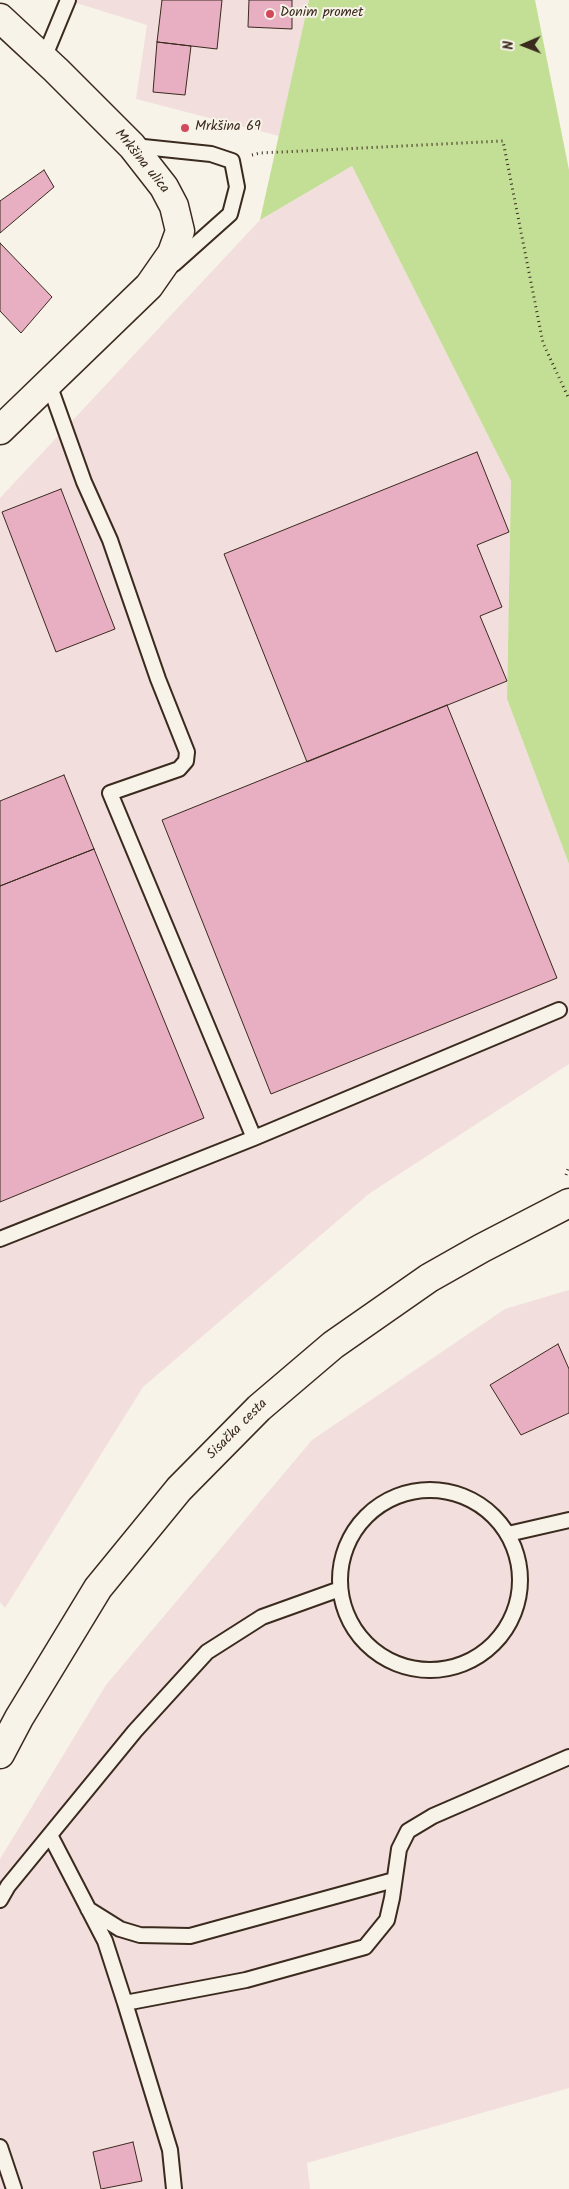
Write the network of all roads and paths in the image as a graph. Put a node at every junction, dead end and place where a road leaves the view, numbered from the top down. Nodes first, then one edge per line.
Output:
1 (68, 0) edge
2 (0, 18) edge
3 (44, 58) junction
4 (132, 146) junction
5 (232, 161) junction
6 (149, 286) junction
7 (49, 384) junction
8 (569, 399) edge
9 (0, 430) edge
10 (558, 1010) dead end
11 (254, 1138) junction
12 (569, 1203) edge
13 (0, 1239) edge
14 (569, 1520) edge
15 (508, 1534) junction
16 (340, 1589) junction
17 (0, 1754) edge
18 (569, 1757) edge
19 (50, 1835) junction
20 (394, 1880) junction
21 (0, 1900) edge
22 (88, 1908) junction
23 (125, 2003) junction
24 (0, 2146) edge
25 (14, 2189) edge
26 (174, 2189) edge

1 - 3 lane
2 - 3 main road, Mrkšina ulica
3 - 4 main road, Mrkšina ulica
4 - 5 lane
4 - 6 main road, Mrkšina ulica
5 - 6 lane
5 - 8 path
6 - 7 main road, Mrkšina ulica
7 - 9 main road, Mrkšina ulica
7 - 11 lane
10 - 11 lane
11 - 13 lane
12 - 17 main road, Sisačka cesta
14 - 15 lane
15 - 16 lane
15 - 16 lane
16 - 19 lane
18 - 20 lane
19 - 21 lane
19 - 22 lane
20 - 22 lane
20 - 23 lane
22 - 23 lane
23 - 26 lane
24 - 25 lane

